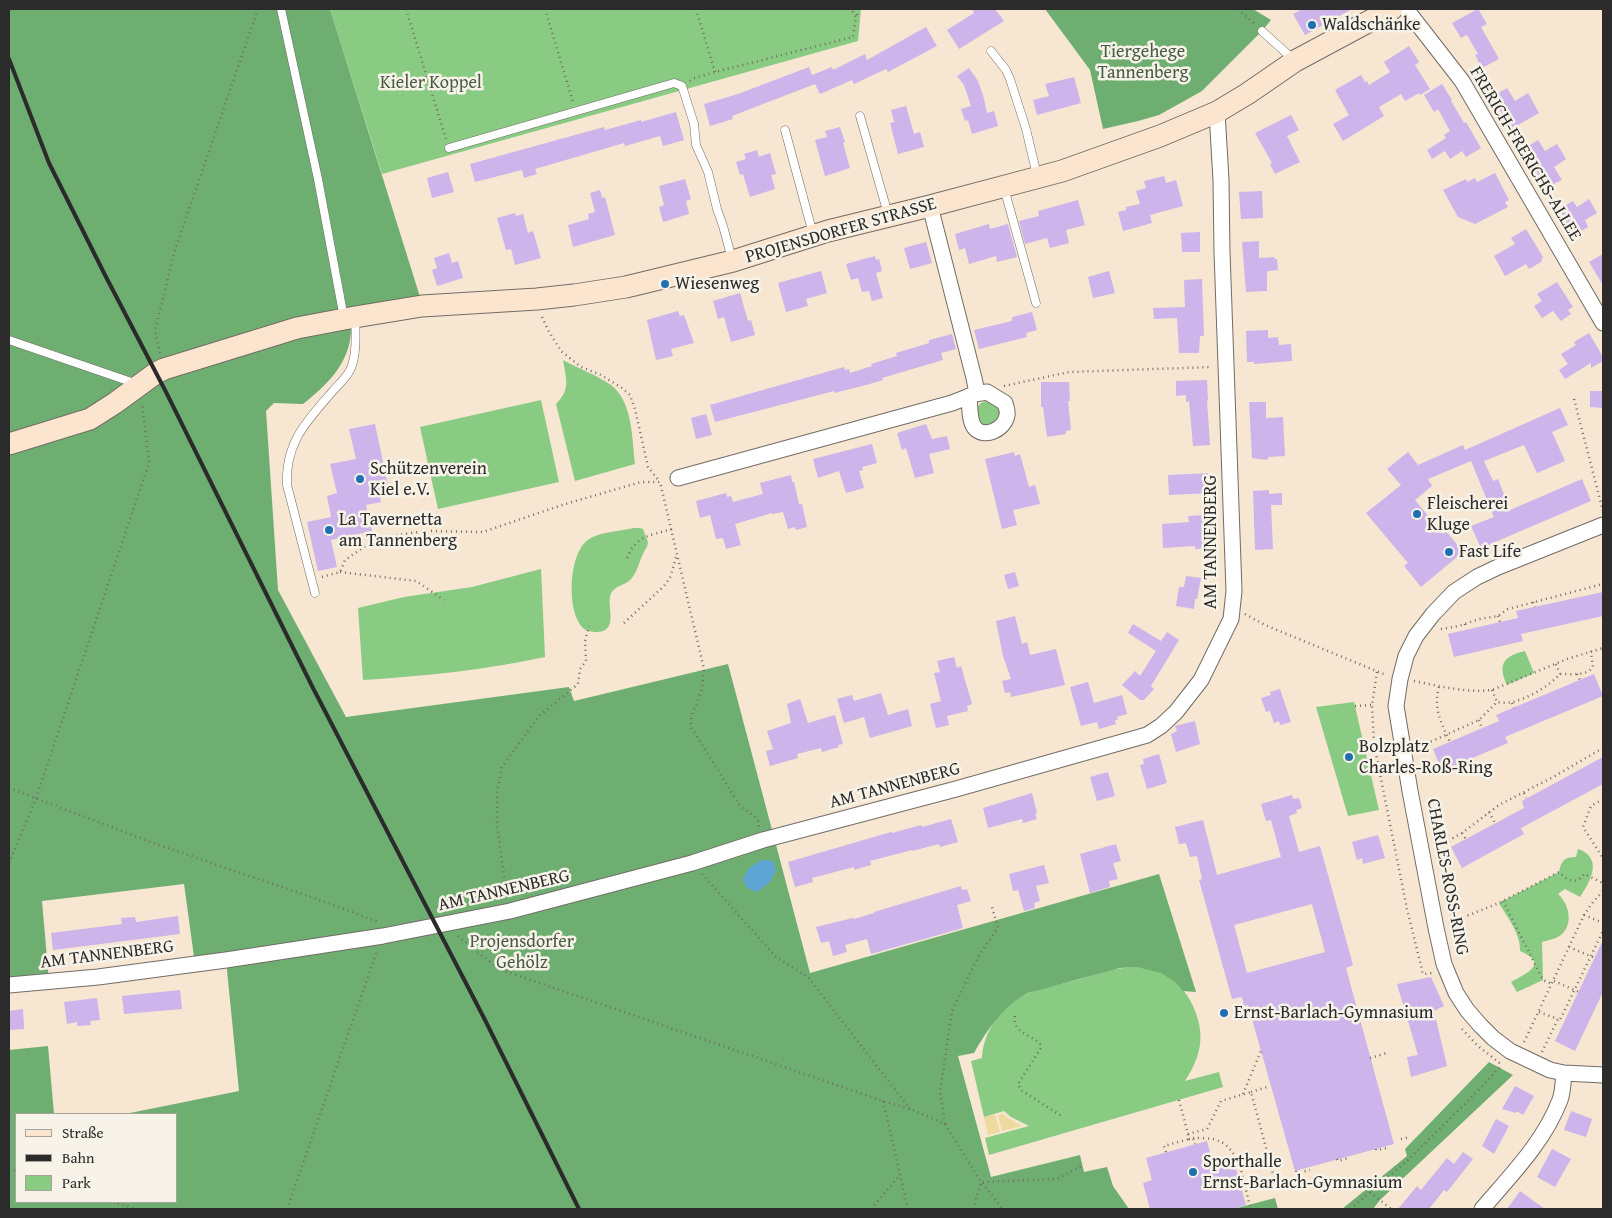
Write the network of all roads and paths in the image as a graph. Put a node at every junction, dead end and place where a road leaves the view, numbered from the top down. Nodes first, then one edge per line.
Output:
1 (258, 9) edge
2 (281, 9) edge
3 (406, 9) edge
4 (545, 9) edge
5 (696, 9) edge
6 (851, 9) edge
7 (857, 9) edge
8 (1238, 9) edge
9 (1392, 9) edge
10 (1406, 9) edge
11 (856, 17) junction
12 (1262, 31) joint
13 (991, 51) dead end
14 (1295, 62) junction
15 (715, 72) junction
16 (682, 86) junction
17 (576, 111) junction
18 (1216, 112) junction
19 (860, 116) dead end
20 (785, 130) dead end
21 (449, 148) joint
22 (1038, 177) junction
23 (1003, 186) junction
24 (930, 206) junction
25 (888, 216) junction
26 (814, 236) junction
27 (733, 261) junction
28 (537, 299) junction
29 (1036, 303) dead end
30 (350, 318) junction
31 (1603, 323) edge
32 (9, 340) edge
33 (1226, 366) junction
34 (164, 369) junction
35 (139, 385) junction
36 (977, 394) junction
37 (1574, 399) dead end
38 (9, 444) edge
39 (678, 478) dead end
40 (660, 482) junction
41 (1603, 512) edge
42 (1603, 525) edge
43 (672, 528) junction
44 (678, 553) junction
45 (627, 558) dead end
46 (340, 572) junction
47 (311, 579) junction
48 (1603, 585) edge
49 (315, 593) dead end
50 (1566, 593) junction
51 (444, 600) dead end
52 (1568, 600) dead end
53 (1534, 602) junction
54 (1232, 607) junction
55 (1535, 607) dead end
56 (1498, 616) junction
57 (1500, 622) dead end
58 (624, 623) dead end
59 (1464, 624) junction
60 (589, 626) dead end
61 (1422, 627) junction
62 (1466, 630) dead end
63 (1603, 648) edge
64 (1591, 651) junction
65 (1556, 664) junction
66 (1560, 674) junction
67 (1576, 674) junction
68 (1400, 679) junction
69 (1580, 680) dead end
70 (1439, 686) junction
71 (1543, 689) junction
72 (1492, 690) junction
73 (1546, 695) dead end
74 (1497, 702) junction
75 (1512, 703) junction
76 (1372, 705) dead end
77 (1355, 706) dead end
78 (1514, 708) dead end
79 (1479, 720) junction
80 (1482, 728) dead end
81 (1447, 734) junction
82 (1450, 742) dead end
83 (1402, 744) junction
84 (1603, 748) edge
85 (1585, 760) junction
86 (1588, 765) dead end
87 (1555, 776) junction
88 (1558, 781) dead end
89 (9, 788) edge
90 (1524, 793) junction
91 (36, 798) junction
92 (1526, 798) dead end
93 (1603, 799) edge
94 (1489, 812) junction
95 (1495, 823) dead end
96 (1462, 833) junction
97 (1466, 839) dead end
98 (763, 840) junction
99 (1423, 855) junction
100 (1603, 858) edge
101 (9, 862) edge
102 (692, 863) junction
103 (1603, 883) edge
104 (1603, 891) edge
105 (1502, 901) junction
106 (992, 907) dead end
107 (510, 911) junction
108 (1584, 915) junction
109 (1603, 923) edge
110 (443, 924) junction
111 (1436, 928) junction
112 (1603, 931) edge
113 (383, 936) junction
114 (1569, 947) junction
115 (1593, 958) junction
116 (1553, 982) junction
117 (9, 985) edge
118 (1575, 990) junction
119 (1578, 992) dead end
120 (1539, 1012) junction
121 (1015, 1016) dead end
122 (1561, 1020) junction
123 (1261, 1051) dead end
124 (1387, 1053) dead end
125 (1518, 1055) junction
126 (1370, 1058) dead end
127 (1536, 1065) junction
128 (1500, 1068) dead end
129 (1564, 1073) junction
130 (1603, 1075) edge
131 (1270, 1086) dead end
132 (1251, 1092) junction
133 (1243, 1094) junction
134 (1179, 1100) dead end
135 (883, 1101) junction
136 (910, 1109) junction
137 (1063, 1117) dead end
138 (945, 1124) junction
139 (1188, 1134) junction
140 (1410, 1137) dead end
141 (1191, 1139) junction
142 (1401, 1140) dead end
143 (1194, 1144) dead end
144 (1388, 1148) dead end
145 (1376, 1149) dead end
146 (1166, 1152) dead end
147 (1349, 1158) dead end
148 (1337, 1159) dead end
149 (1083, 1166) dead end
150 (1310, 1170) dead end
151 (1296, 1171) dead end
152 (900, 1175) junction
153 (981, 1182) junction
154 (1276, 1185) dead end
155 (1370, 1192) junction
156 (116, 1203) edge
157 (137, 1209) edge
158 (287, 1209) edge
159 (871, 1209) edge
160 (908, 1209) edge
161 (973, 1209) edge
162 (1003, 1209) edge
163 (1251, 1209) edge
164 (1350, 1209) edge
165 (1391, 1209) edge
166 (1482, 1209) edge

1 - 34 path
2 - 30 lane
3 - 21 path
4 - 17 path
5 - 15 path
6 - 11 path
7 - 11 path
8 - 12 path
9 - 14 street, PROJENSDORFER STRASSE
10 - 31 street, FRERICH-FRERICHS-ALLEE
11 - 15 path
12 - 14 lane
13 - 22 lane
14 - 18 street, PROJENSDORFER STRASSE
15 - 16 path
16 - 17 lane
16 - 27 lane
17 - 21 lane
18 - 22 street, PROJENSDORFER STRASSE
18 - 33 street, AM TANNENBERG
19 - 25 lane
20 - 26 lane
22 - 23 street, PROJENSDORFER STRASSE
23 - 24 street, PROJENSDORFER STRASSE
23 - 29 lane
24 - 25 street, PROJENSDORFER STRASSE
24 - 36 street
25 - 26 street, PROJENSDORFER STRASSE
26 - 27 street, PROJENSDORFER STRASSE
27 - 28 street, PROJENSDORFER STRASSE
28 - 30 street, PROJENSDORFER STRASSE
28 - 40 path
30 - 34 street, PROJENSDORFER STRASSE
30 - 47 lane
32 - 35 lane
33 - 36 path
33 - 54 street, AM TANNENBERG
34 - 35 street, PROJENSDORFER STRASSE
35 - 38 street, PROJENSDORFER STRASSE
35 - 91 path
36 - 39 street
37 - 41 path
40 - 43 path
40 - 46 path
42 - 61 street, CHARLES-ROSS-RING
43 - 44 path
43 - 45 path
44 - 58 path
44 - 98 path
46 - 47 path
46 - 51 path
47 - 49 lane
48 - 50 path
50 - 52 path
50 - 53 path
53 - 55 path
53 - 56 path
54 - 68 path
54 - 98 street, AM TANNENBERG
56 - 57 path
56 - 59 path
59 - 61 path
59 - 62 path
60 - 107 path
61 - 68 street, CHARLES-ROSS-RING
63 - 64 path
64 - 65 path
64 - 67 path
65 - 66 path
65 - 72 path
66 - 67 path
66 - 71 path
67 - 69 path
68 - 70 path
68 - 83 street, CHARLES-ROSS-RING
70 - 72 path
70 - 81 path
71 - 73 path
71 - 75 path
72 - 74 path
74 - 75 path
74 - 79 path
75 - 78 path
76 - 77 path
79 - 80 path
79 - 81 path
81 - 82 path
81 - 83 path
83 - 99 street, CHARLES-ROSS-RING
84 - 85 path
85 - 86 path
85 - 87 path
87 - 88 path
87 - 90 path
89 - 91 path
90 - 92 path
90 - 94 path
91 - 101 path
91 - 113 path
93 - 100 path
94 - 95 path
94 - 96 path
96 - 97 path
96 - 99 path
98 - 102 street, AM TANNENBERG
99 - 111 street, CHARLES-ROSS-RING
102 - 107 street, AM TANNENBERG
102 - 136 path
103 - 105 path
104 - 108 path
105 - 111 path
105 - 116 path
106 - 138 path
107 - 110 street, AM TANNENBERG
108 - 109 path
108 - 114 path
110 - 113 street, AM TANNENBERG
110 - 135 path
111 - 125 street, CHARLES-ROSS-RING
112 - 115 path
113 - 117 street, AM TANNENBERG
113 - 158 path
114 - 115 path
114 - 116 path
115 - 118 path
116 - 118 path
116 - 120 path
118 - 119 path
118 - 122 path
120 - 122 path
120 - 125 path
121 - 137 path
122 - 127 path
123 - 133 path
124 - 126 path
125 - 127 street, CHARLES-ROSS-RING
127 - 129 street, CHARLES-ROSS-RING
128 - 155 path
129 - 130 street, CHARLES-ROSS-RING
129 - 166 street
131 - 132 path
132 - 133 path
132 - 154 path
133 - 139 path
134 - 139 path
135 - 136 path
135 - 152 path
136 - 138 path
138 - 153 path
139 - 141 path
140 - 142 path
141 - 143 path
141 - 146 path
141 - 163 path
144 - 145 path
147 - 148 path
149 - 153 path
150 - 151 path
152 - 159 path
152 - 160 path
153 - 161 path
153 - 162 path
155 - 164 path
155 - 165 path
156 - 157 path

